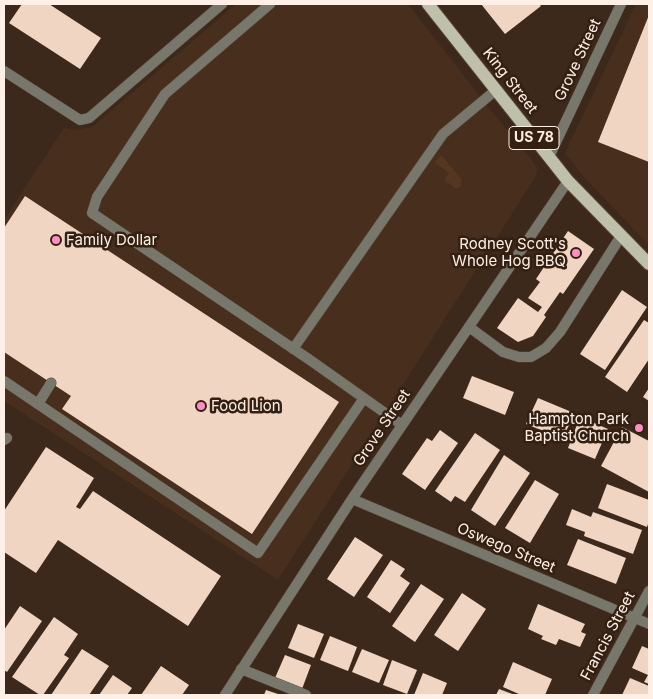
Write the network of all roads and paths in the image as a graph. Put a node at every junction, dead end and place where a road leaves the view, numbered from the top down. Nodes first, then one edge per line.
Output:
1 (222, 4) edge
2 (270, 4) edge
3 (428, 4) edge
4 (621, 4) edge
5 (4, 71) edge
6 (496, 90) junction
7 (549, 157) junction
8 (568, 181) junction
9 (621, 236) junction
10 (649, 264) edge
11 (468, 327) junction
12 (293, 349) junction
13 (4, 381) edge
14 (51, 383) dead end
15 (364, 398) junction
16 (38, 404) junction
17 (402, 425) junction
18 (352, 500) junction
19 (649, 591) edge
20 (635, 618) junction
21 (649, 624) edge
22 (242, 669) junction
23 (225, 695) edge
24 (306, 695) edge
25 (594, 695) edge

1 - 5 street
2 - 12 street
3 - 6 main road, King Street / US 78
4 - 7 street, Grove Street
6 - 7 main road, King Street / US 78
6 - 12 street
7 - 8 main road, King Street / US 78
8 - 9 main road, King Street / US 78
8 - 11 street, Grove Street
9 - 10 main road, King Street / US 78
9 - 11 street
11 - 17 street, Grove Street
12 - 15 street
13 - 16 street
14 - 16 street
15 - 16 street
15 - 17 street
17 - 18 street, Grove Street
18 - 20 street, Oswego Street
18 - 22 street, Grove Street
19 - 20 street, Francis Street
20 - 21 street, Oswego Street
20 - 25 street, Francis Street
22 - 23 street, Grove Street
22 - 24 street

